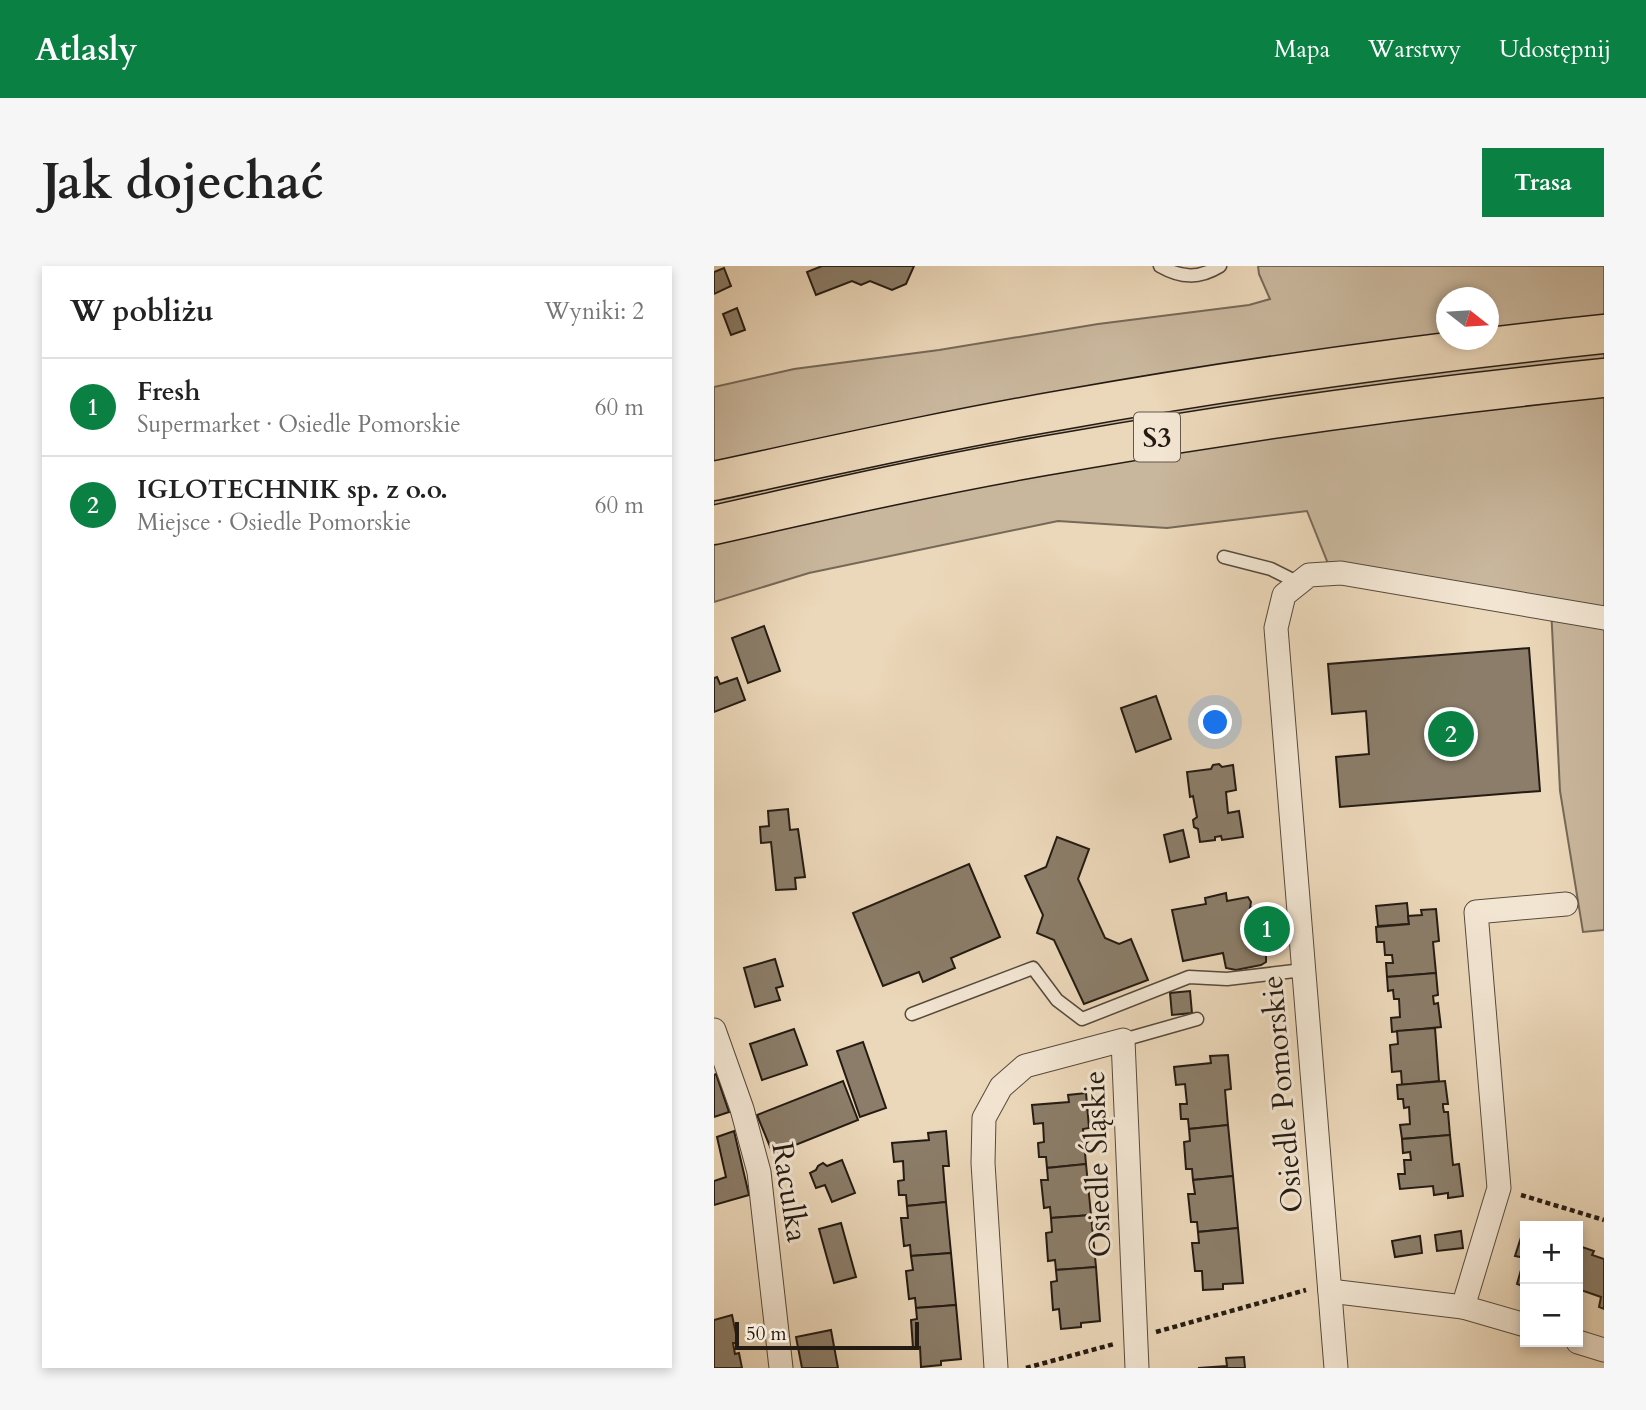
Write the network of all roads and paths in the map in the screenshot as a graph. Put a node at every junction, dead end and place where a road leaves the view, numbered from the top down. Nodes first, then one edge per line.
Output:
1 (1160, 266) edge
2 (1220, 266) edge
3 (1604, 334) edge
4 (1604, 377) edge
5 (714, 481) edge
6 (714, 525) edge
7 (1224, 557) dead end
8 (1298, 583) junction
9 (1604, 618) edge
10 (1566, 904) dead end
11 (1303, 970) junction
12 (912, 1014) dead end
13 (1197, 1019) dead end
14 (714, 1030) edge
15 (1123, 1040) junction
16 (1499, 1188) junction
17 (1604, 1220) edge
18 (1329, 1280) junction
19 (1463, 1307) junction
20 (1520, 1324) edge
21 (1136, 1338) junction
22 (1583, 1344) edge
23 (1604, 1350) edge
24 (781, 1368) edge
25 (996, 1368) edge
26 (1026, 1368) edge
27 (1137, 1368) edge
28 (1336, 1368) edge

1 - 2 lane
3 - 5 highway, S3
4 - 6 highway, S3
7 - 8 lane
8 - 9 street
8 - 11 street, Osiedle Pomorskie
10 - 16 street
11 - 12 lane
11 - 18 street, Osiedle Pomorskie
13 - 15 lane
14 - 24 street, Raculka
15 - 21 street, Osiedle Śląskie
15 - 25 street, Osiedle Śląskie
16 - 17 path
16 - 19 street
18 - 19 street
18 - 21 path
18 - 28 street, Osiedle Pomorskie
19 - 20 street
21 - 26 path
21 - 27 street, Osiedle Śląskie
22 - 23 street

